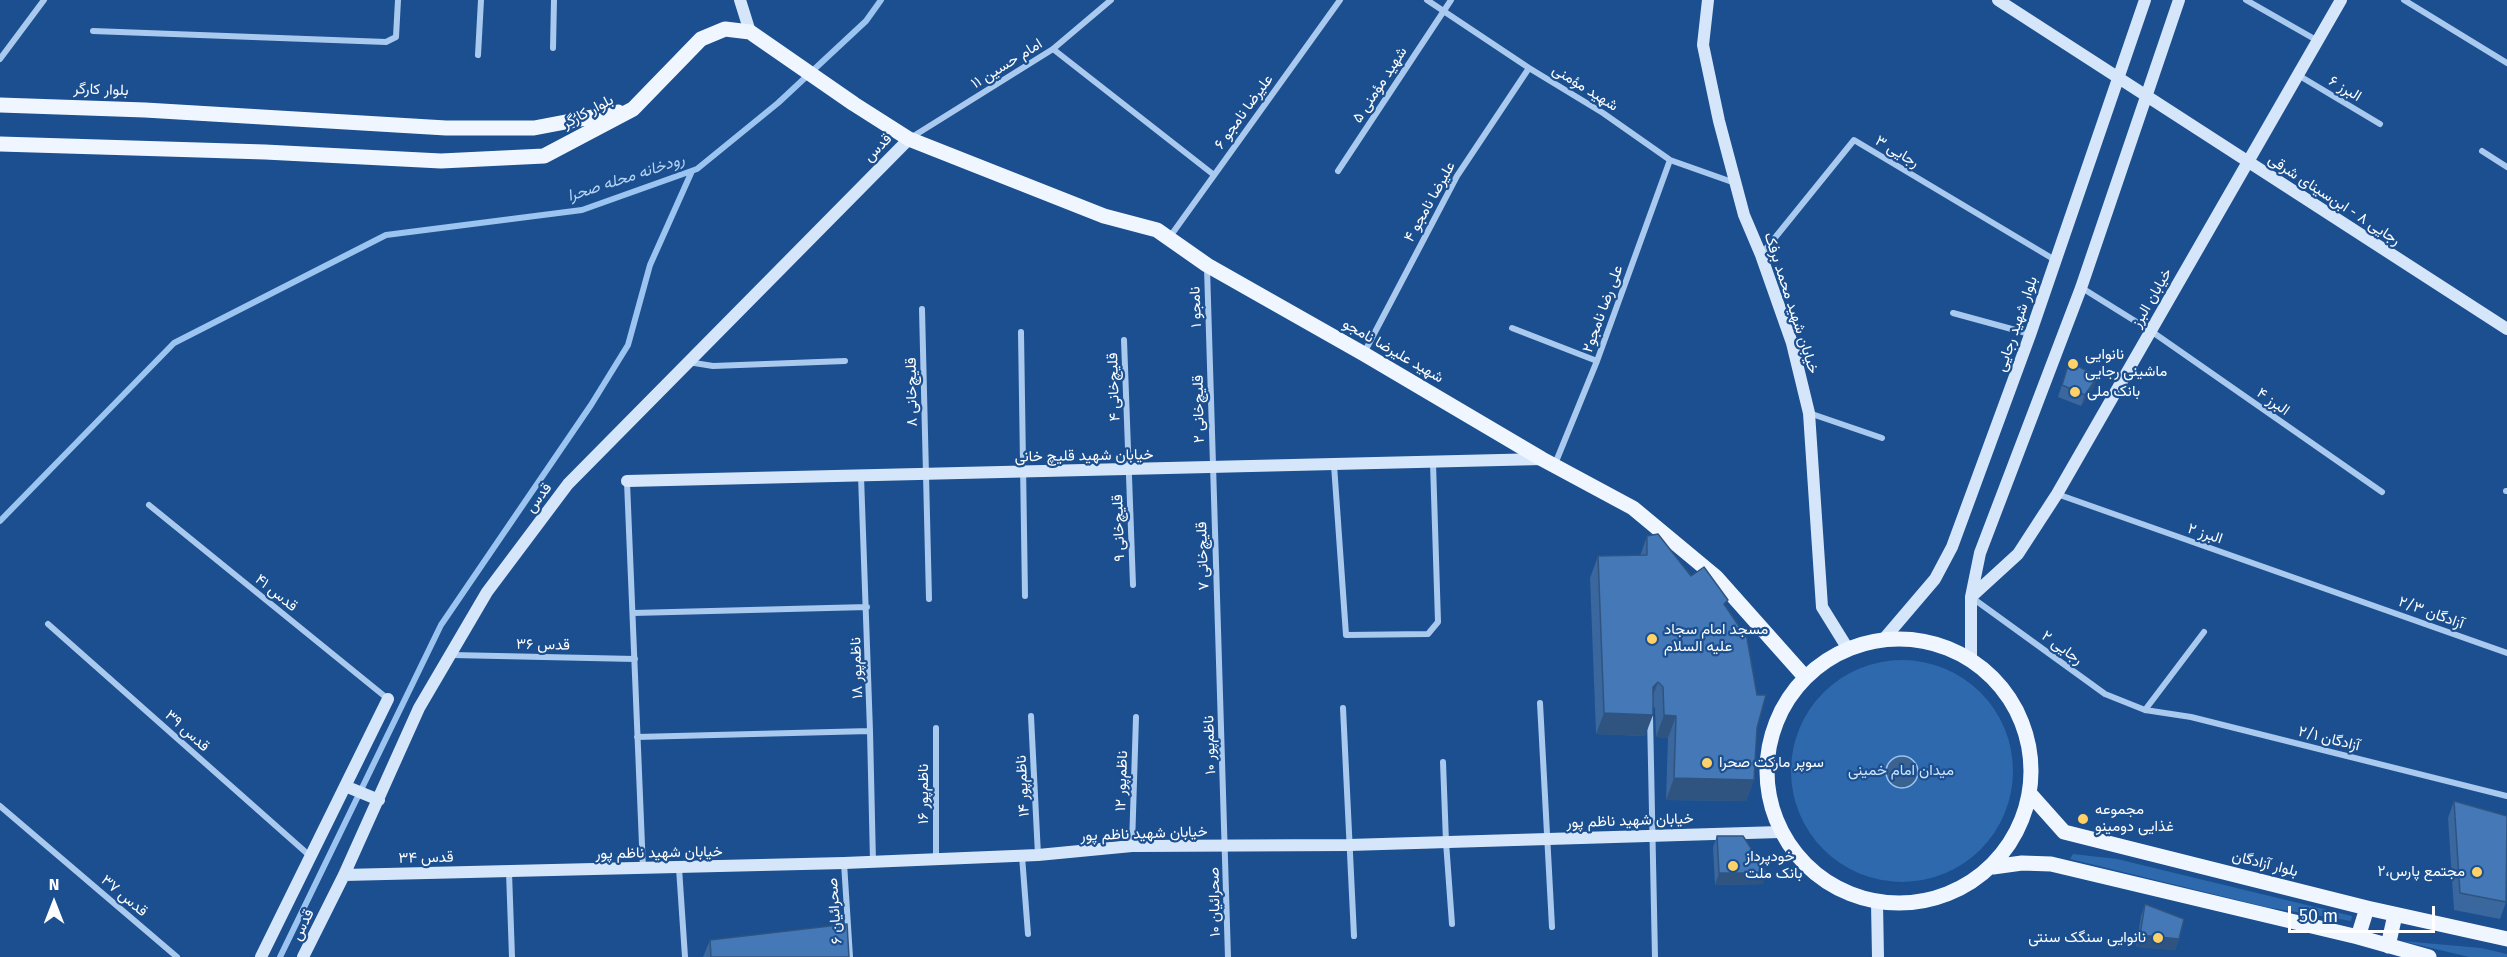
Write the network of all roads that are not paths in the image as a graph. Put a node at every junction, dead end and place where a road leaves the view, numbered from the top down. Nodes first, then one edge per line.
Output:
1 (44, 0) edge
2 (398, 0) edge
3 (481, 0) edge
4 (554, 0) edge
5 (741, 0) edge
6 (1111, 0) edge
7 (1340, 0) edge
8 (1427, 0) edge
9 (1450, 0) edge
10 (1708, 0) edge
11 (1998, 0) edge
12 (2145, 0) edge
13 (2179, 0) edge
14 (2246, 0) edge
15 (2341, 0) edge
16 (2404, 0) edge
17 (1443, 12) junction
18 (93, 31) dead end
19 (750, 32) junction
20 (2318, 41) junction
21 (553, 48) dead end
22 (1053, 49) junction
23 (478, 55) dead end
24 (0, 59) edge
25 (2507, 63) edge
26 (1529, 68) junction
27 (2298, 75) junction
28 (2116, 78) junction
29 (2145, 94) junction
30 (0, 105) edge
31 (633, 109) junction
32 (2380, 124) dead end
33 (909, 139) junction
34 (0, 144) edge
35 (2482, 151) dead end
36 (1670, 160) junction
37 (2248, 163) junction
38 (2507, 167) edge
39 (1338, 171) dead end
40 (1214, 174) junction
41 (1736, 183) junction
42 (1169, 238) junction
43 (1761, 255) junction
44 (2055, 260) junction
45 (1207, 266) junction
46 (2081, 288) junction
47 (922, 309) dead end
48 (1953, 313) dead end
49 (1512, 328) dead end
50 (2507, 329) edge
51 (2151, 331) junction
52 (1021, 332) dead end
53 (2030, 335) junction
54 (1124, 340) dead end
55 (1209, 349) joint
56 (1364, 354) junction
57 (845, 361) dead end
58 (1597, 361) junction
59 (687, 362) junction
60 (1809, 412) junction
61 (1882, 438) dead end
62 (1548, 462) junction
63 (1433, 463) junction
64 (1334, 465) junction
65 (1212, 468) junction
66 (1129, 470) junction
67 (1023, 472) junction
68 (861, 474) junction
69 (926, 474) junction
70 (627, 481) joint
71 (2382, 492) dead end
72 (2057, 494) junction
73 (149, 506) dead end
74 (1133, 585) dead end
75 (1025, 596) dead end
76 (2346, 596) joint
77 (1971, 597) junction
78 (929, 599) dead end
79 (867, 606) junction
80 (633, 613) junction
81 (48, 624) dead end
82 (2204, 632) dead end
83 (1883, 640) junction
84 (1218, 643) joint
85 (1848, 649) junction
86 (2507, 653) edge
87 (452, 655) junction
88 (635, 659) junction
89 (1971, 659) junction
90 (1805, 677) junction
91 (388, 699) joint
92 (1540, 703) dead end
93 (1343, 708) dead end
94 (1650, 709) edge
95 (2145, 710) junction
96 (1031, 716) dead end
97 (1136, 717) dead end
98 (936, 728) dead end
99 (870, 731) junction
100 (638, 737) junction
101 (1443, 762) dead end
102 (345, 786) junction
103 (2031, 795) junction
104 (2507, 796) edge
105 (378, 800) junction
106 (0, 806) edge
107 (1780, 832) junction
108 (1653, 835) junction
109 (1547, 839) junction
110 (1446, 842) junction
111 (1349, 845) junction
112 (1132, 846) junction
113 (1225, 846) junction
114 (1022, 855) junction
115 (1038, 855) junction
116 (310, 857) junction
117 (936, 859) junction
118 (873, 862) junction
119 (844, 863) junction
120 (1993, 867) junction
121 (679, 868) junction
122 (643, 869) junction
123 (509, 872) junction
124 (344, 875) junction
125 (1878, 903) junction
126 (2367, 908) junction
127 (2395, 915) junction
128 (1452, 924) dead end
129 (1552, 927) dead end
130 (1028, 933) dead end
131 (1354, 936) dead end
132 (2358, 938) junction
133 (2507, 939) edge
134 (2388, 946) junction
135 (177, 957) edge
136 (261, 957) edge
137 (303, 957) edge
138 (512, 957) edge
139 (685, 957) edge
140 (850, 957) edge
141 (1228, 957) edge
142 (1655, 957) edge
143 (1878, 957) edge
144 (2429, 957) edge

1 - 24 street
2 - 18 street
3 - 23 street
4 - 21 street
5 - 19 street
6 - 22 street, امام حسین ۱۱
7 - 40 street, علیرضا نامجو ۶
8 - 17 street, شهید مؤمنی
9 - 17 street, شهید مؤمنی ۵
10 - 41 street, خیابان شهید محمد برفک
11 - 28 street, رجایی ۸ - ابن‌سینای شرقی
12 - 28 street, بلوار شهید رجایی
13 - 29 street
14 - 20 street
15 - 20 street, خیابان البرز
16 - 25 street
17 - 26 street, شهید مؤمنی
17 - 39 street, شهید مؤمنی ۵
19 - 31 main road
19 - 33 main road, شهید علیرضا نامجو
20 - 27 street, خیابان البرز
22 - 33 street, امام حسین ۱۱
22 - 40 street
26 - 36 street, شهید مؤمنی
26 - 56 street, علیرضا نامجو ۴
27 - 32 street, البرز ۶
27 - 37 street, خیابان البرز
28 - 29 street, رجایی ۸ - ابن‌سینای شرقی
28 - 44 street, بلوار شهید رجایی
29 - 37 street, رجایی ۸ - ابن‌سینای شرقی
29 - 46 street
30 - 31 main road, بلوار کارگر
31 - 34 main road, بلوار کارگر
33 - 42 main road, شهید علیرضا نامجو
33 - 59 street, قدس
35 - 38 street
36 - 41 street, شهید مؤمنی
36 - 58 street, علی رضا نامجو۲
37 - 50 street, رجایی ۸ - ابن‌سینای شرقی
37 - 51 street, خیابان البرز
40 - 42 street, علیرضا نامجو ۶
41 - 43 street, خیابان شهید محمد برفک
42 - 45 main road, شهید علیرضا نامجو
43 - 44 street, رجایی ۳
43 - 60 street, خیابان شهید محمد برفک
44 - 53 street, بلوار شهید رجایی
45 - 55 street, نامجو ۱
45 - 56 main road, شهید علیرضا نامجو
46 - 51 street, البرز ۴
46 - 77 street
47 - 69 street, قلیچ‌خانی ۸
48 - 53 street
49 - 58 street
51 - 71 street, البرز ۴
51 - 72 street, خیابان البرز
52 - 67 street
53 - 83 street, بلوار شهید رجایی
54 - 66 street, قلیچ‌خانی ۴
55 - 65 street, قلیچ‌خانی ۲
56 - 62 main road, شهید علیرضا نامجو
57 - 59 street
58 - 62 street, علی رضا نامجو۲
59 - 87 street, قدس
60 - 61 street
60 - 85 street, خیابان شهید محمد برفک
62 - 63 street, خیابان شهید قلیچ خانی
62 - 90 main road, شهید علیرضا نامجو
63 - 64 street, خیابان شهید قلیچ خانی
63 - 64 street
64 - 65 street, خیابان شهید قلیچ خانی
65 - 66 street, خیابان شهید قلیچ خانی
65 - 84 street, قلیچ‌خانی ۷
66 - 67 street, خیابان شهید قلیچ خانی
66 - 74 street, قلیچ‌خانی ۹
67 - 69 street, خیابان شهید قلیچ خانی
67 - 75 street
68 - 69 street, خیابان شهید قلیچ خانی
68 - 70 street, خیابان شهید قلیچ خانی
68 - 79 street, ناظم‌پور ۱۸
69 - 78 street, قلیچ‌خانی ۸
70 - 80 street
72 - 76 street, البرز ۲
72 - 77 street, خیابان البرز
73 - 91 street, قدس ۴۱
76 - 86 street, آزادگان ۲/۳
77 - 89 street
77 - 95 street, رجایی ۲
79 - 80 street
79 - 99 street, ناظم‌پور ۱۸
80 - 88 street
81 - 116 street, قدس ۳۹
82 - 95 street
83 - 85 main road
83 - 89 main road
84 - 113 street, ناظم‌پور ۱۰
85 - 90 main road
87 - 88 street, قدس ۳۶
87 - 105 street, قدس
88 - 100 street
89 - 103 main road
90 - 107 main road
91 - 102 street, قدس
92 - 109 street
93 - 111 street
94 - 108 street
95 - 104 street, آزادگان ۲/۱
96 - 115 street, ناظم‌پور ۱۴
97 - 112 street, ناظم‌پور ۱۲
98 - 117 street, ناظم‌پور ۱۶
99 - 100 street
99 - 118 street, ناظم‌پور ۱۸
100 - 122 street
101 - 110 street
102 - 105 street
102 - 116 street, قدس
103 - 120 main road
103 - 126 main road, بلوار آزادگان
105 - 124 street, قدس
106 - 135 street, قدس ۳۷
107 - 108 street, خیابان شهید ناظم پور
107 - 125 main road
108 - 109 street, خیابان شهید ناظم پور
108 - 142 street
109 - 110 street, خیابان شهید ناظم پور
109 - 129 street
110 - 111 street, خیابان شهید ناظم پور
110 - 128 street
111 - 113 street, خیابان شهید ناظم پور
111 - 131 street
112 - 113 street, خیابان شهید ناظم پور
112 - 115 street, خیابان شهید ناظم پور
113 - 141 street, صحرائیان ۱۰
114 - 115 street, خیابان شهید ناظم پور
114 - 117 street, خیابان شهید ناظم پور
114 - 130 street
116 - 136 street, قدس
117 - 118 street, خیابان شهید ناظم پور
118 - 119 street, خیابان شهید ناظم پور
119 - 121 street, خیابان شهید ناظم پور
119 - 140 street, صحرائیان ۶
120 - 125 main road
120 - 132 main road
121 - 122 street, خیابان شهید ناظم پور
121 - 139 street
122 - 123 street, خیابان شهید ناظم پور
123 - 124 street, قدس ۳۴
123 - 138 street
124 - 137 street, قدس
125 - 143 street
126 - 127 main road, بلوار آزادگان
126 - 132 main road
127 - 133 main road, بلوار آزادگان
127 - 134 main road
132 - 134 main road
134 - 144 main road

